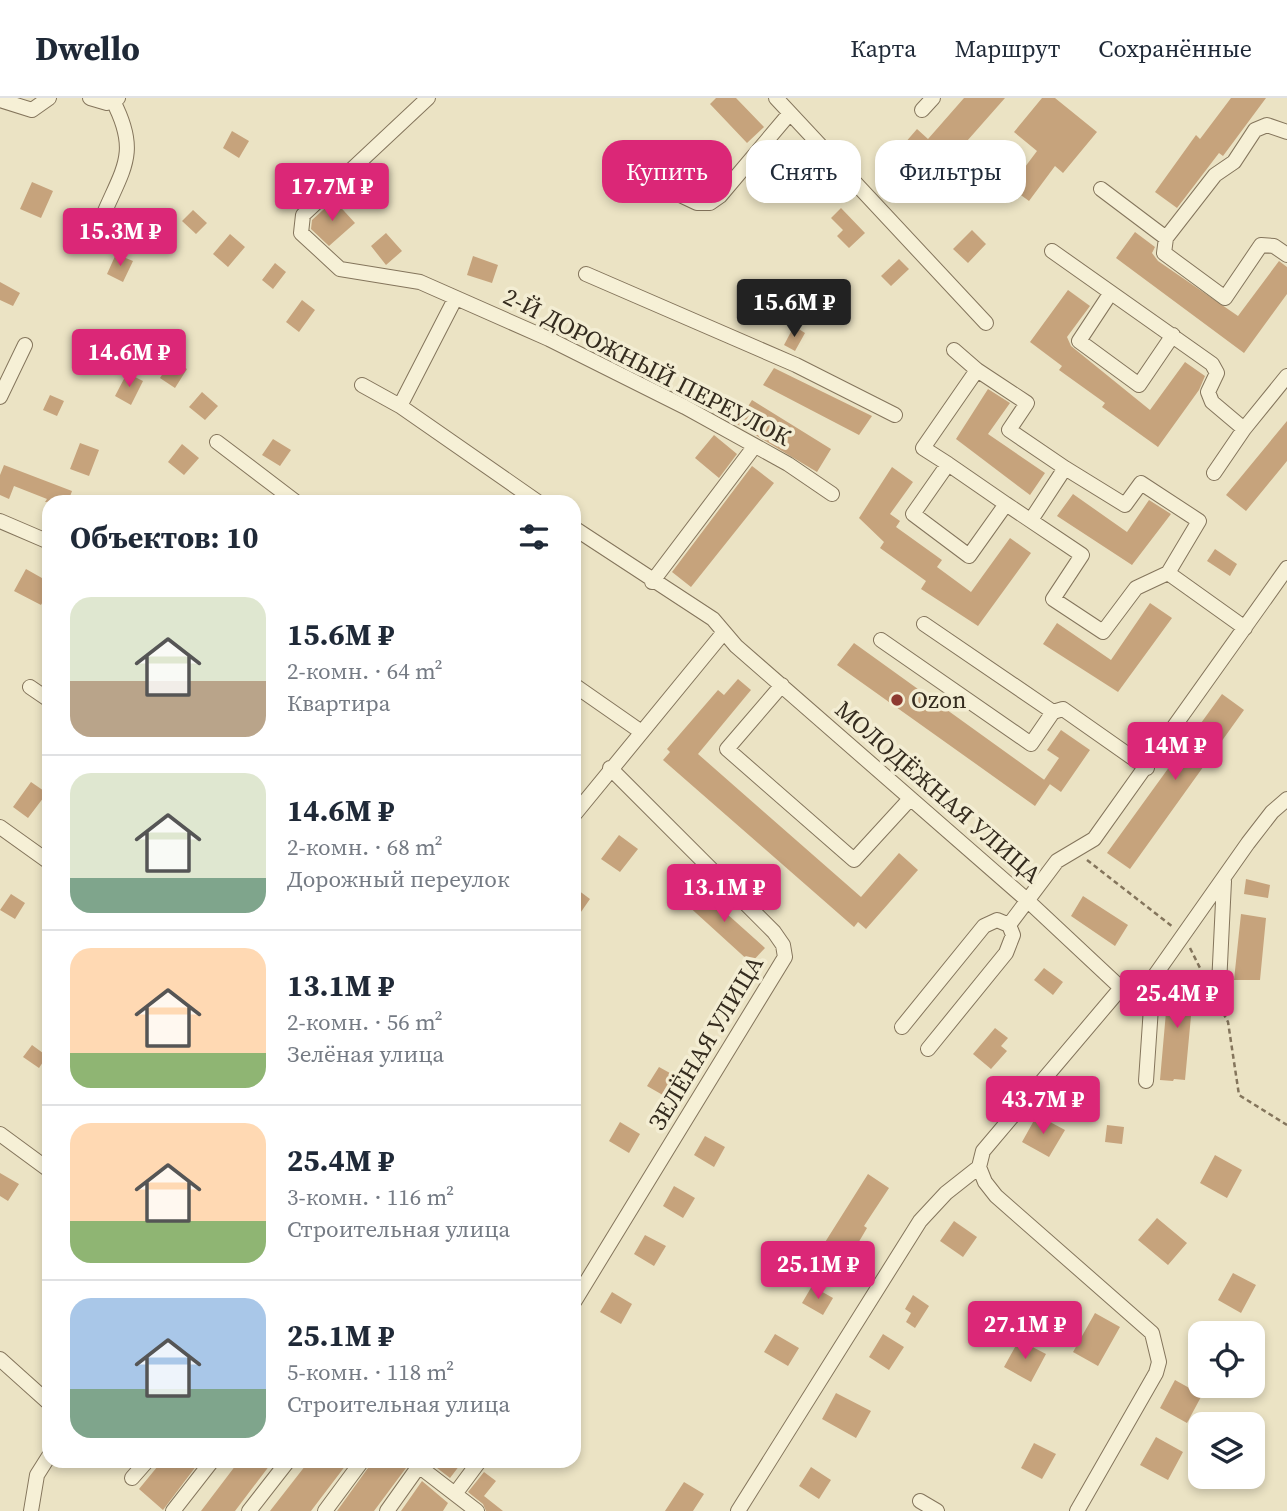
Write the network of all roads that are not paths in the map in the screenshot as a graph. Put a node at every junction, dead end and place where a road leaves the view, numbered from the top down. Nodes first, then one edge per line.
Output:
1 (48, 98) edge
2 (90, 98) edge
3 (428, 98) edge
4 (776, 98) edge
5 (933, 98) edge
6 (0, 100) edge
7 (116, 100) edge
8 (922, 110) dead end
9 (790, 113) junction
10 (1287, 132) edge
11 (732, 183) edge
12 (1101, 189) dead end
13 (102, 218) dead end
14 (1166, 238) junction
15 (1052, 251) dead end
16 (1287, 255) edge
17 (586, 274) dead end
18 (1110, 294) junction
19 (455, 299) junction
20 (986, 323) dead end
21 (1172, 335) junction
22 (25, 345) dead end
23 (954, 350) dead end
24 (977, 370) junction
25 (1287, 376) edge
26 (362, 385) dead end
27 (0, 397) edge
28 (400, 406) junction
29 (895, 415) dead end
30 (1244, 429) junction
31 (217, 442) dead end
32 (754, 447) junction
33 (948, 464) junction
34 (1065, 468) junction
35 (1214, 473) dead end
36 (832, 494) dead end
37 (287, 495) edge
38 (528, 495) edge
39 (1006, 504) junction
40 (0, 520) edge
41 (1031, 520) junction
42 (581, 532) edge
43 (42, 539) edge
44 (1287, 568) edge
45 (1168, 573) junction
46 (652, 582) junction
47 (923, 624) dead end
48 (1245, 628) junction
49 (724, 632) junction
50 (881, 640) dead end
51 (782, 685) junction
52 (30, 687) dead end
53 (581, 690) edge
54 (42, 695) edge
55 (1053, 712) junction
56 (640, 731) junction
57 (610, 768) junction
58 (1147, 768) junction
59 (581, 796) edge
60 (1287, 799) edge
61 (909, 800) junction
62 (0, 827) edge
63 (42, 857) edge
64 (1224, 881) junction
65 (1028, 901) junction
66 (1009, 925) junction
67 (1153, 978) junction
68 (1215, 987) road end
69 (1121, 988) junction
70 (902, 1027) dead end
71 (928, 1049) dead end
72 (1146, 1081) dead end
73 (0, 1134) edge
74 (42, 1165) edge
75 (979, 1167) junction
76 (581, 1291) edge
77 (0, 1359) edge
78 (42, 1397) edge
79 (42, 1467) edge
80 (141, 1468) edge
81 (207, 1468) edge
82 (283, 1468) edge
83 (357, 1468) edge
84 (413, 1468) edge
85 (422, 1468) edge
86 (476, 1468) edge
87 (132, 1478) dead end
88 (460, 1502) edge
89 (920, 1502) dead end
90 (31, 1511) edge
91 (173, 1511) edge
92 (249, 1511) edge
93 (325, 1511) edge
94 (387, 1511) edge
95 (477, 1511) edge
96 (738, 1511) edge
97 (937, 1511) edge
98 (1077, 1511) edge

1 - 6 street
2 - 7 street
3 - 19 street, 2-Й ДОРОЖНЫЙ ПЕРЕУЛОК
4 - 9 street
5 - 8 street
7 - 13 street
9 - 11 street
9 - 20 street
10 - 14 street
12 - 14 street
14 - 16 street
15 - 18 street
17 - 29 street
18 - 21 street
18 - 21 street
19 - 28 street
19 - 32 street, 2-Й ДОРОЖНЫЙ ПЕРЕУЛОК
21 - 30 street
22 - 27 street
23 - 24 street
24 - 33 street
24 - 34 street
25 - 30 street
26 - 28 street
28 - 38 street
30 - 35 street
31 - 37 street
32 - 36 street, 2-Й ДОРОЖНЫЙ ПЕРЕУЛОК
32 - 46 street
33 - 39 street
33 - 39 street
34 - 41 street
34 - 45 street
39 - 41 street
40 - 43 street
41 - 45 street
42 - 46 street, МОЛОДЁЖНАЯ УЛИЦА
44 - 48 street
45 - 48 street
46 - 49 street, МОЛОДЁЖНАЯ УЛИЦА
47 - 55 street
48 - 58 street
49 - 51 street, МОЛОДЁЖНАЯ УЛИЦА
49 - 56 street
50 - 55 street
51 - 61 street, МОЛОДЁЖНАЯ УЛИЦА
51 - 61 street
52 - 54 street
53 - 56 street
55 - 58 street
56 - 57 street
57 - 59 street
57 - 76 street, ЗЕЛЁНАЯ УЛИЦА
58 - 65 street
60 - 64 street
61 - 65 street, МОЛОДЁЖНАЯ УЛИЦА
62 - 63 street
64 - 67 street
64 - 68 street
65 - 66 street
65 - 69 street, МОЛОДЁЖНАЯ УЛИЦА
66 - 70 street
66 - 71 street
67 - 69 street
67 - 72 street
69 - 75 street
73 - 74 street
75 - 96 street
75 - 98 street
77 - 78 street
79 - 90 street
80 - 87 street
81 - 91 street
82 - 92 street
83 - 93 street
84 - 94 street
85 - 88 street
86 - 88 street
88 - 95 street
89 - 97 street

